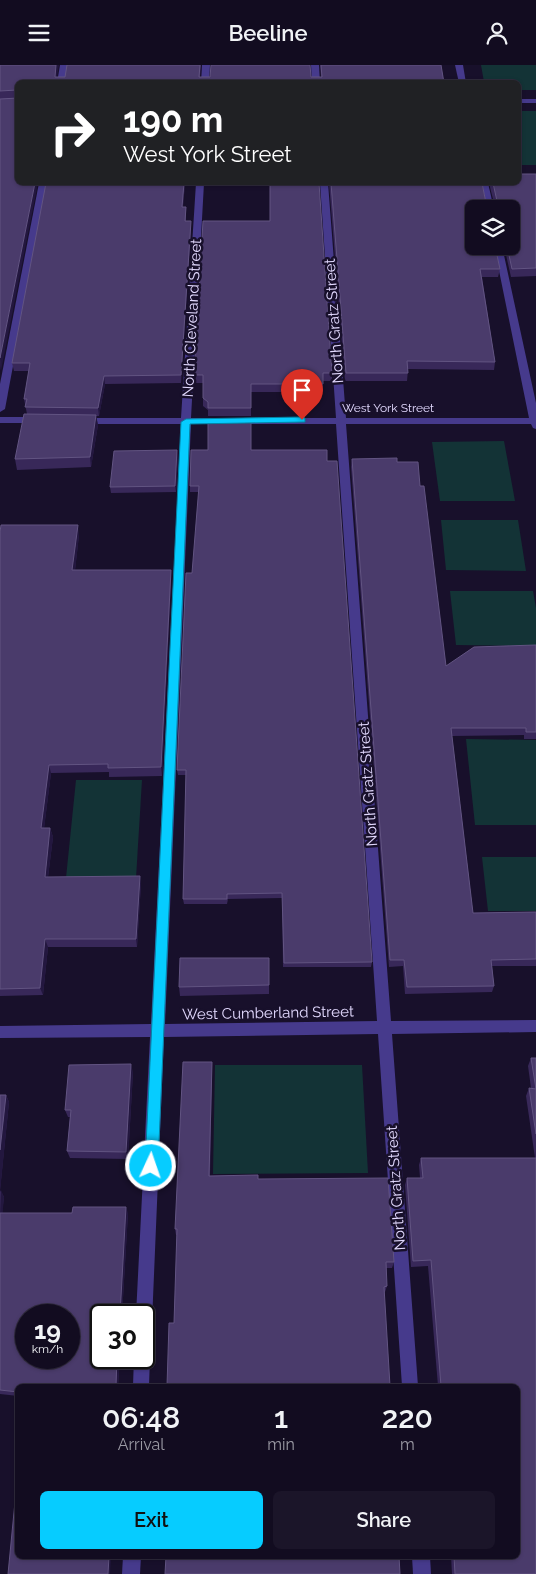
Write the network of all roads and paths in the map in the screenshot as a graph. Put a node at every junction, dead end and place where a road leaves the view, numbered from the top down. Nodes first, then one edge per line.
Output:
1 (64, 65) edge
2 (206, 65) edge
3 (315, 65) edge
4 (459, 65) edge
5 (62, 80) edge
6 (205, 80) edge
7 (316, 80) edge
8 (462, 80) edge
9 (521, 101) edge
10 (536, 101) edge
11 (43, 185) edge
12 (200, 185) edge
13 (324, 185) edge
14 (484, 185) edge
15 (488, 200) edge
16 (500, 255) edge
17 (0, 409) edge
18 (0, 420) edge
19 (50, 420) edge
20 (341, 420) junction
21 (70, 421) edge
22 (186, 422) junction
23 (536, 423) edge
24 (536, 1026) edge
25 (385, 1027) junction
26 (158, 1030) junction
27 (0, 1032) edge
28 (145, 1304) edge
29 (142, 1369) edge
30 (141, 1384) edge
31 (410, 1384) edge
32 (132, 1559) edge
33 (421, 1559) edge
34 (131, 1574) edge
35 (422, 1574) edge

1 - 5 street
2 - 6 street
3 - 7 street
4 - 8 street
9 - 10 street
11 - 17 street
12 - 22 street, North Cleveland Street
13 - 20 street, North Gratz Street
14 - 15 street
16 - 23 street
18 - 19 street
20 - 22 street, West York Street
20 - 23 street, West York Street
20 - 25 street, North Gratz Street
21 - 22 street, West York Street
22 - 26 street, North Cleveland Street
24 - 25 street, West Cumberland Street
25 - 26 street, West Cumberland Street
25 - 31 street, North Gratz Street
26 - 27 street, West Cumberland Street
26 - 28 street, North Cleveland Street
29 - 30 street
32 - 34 street
33 - 35 street

